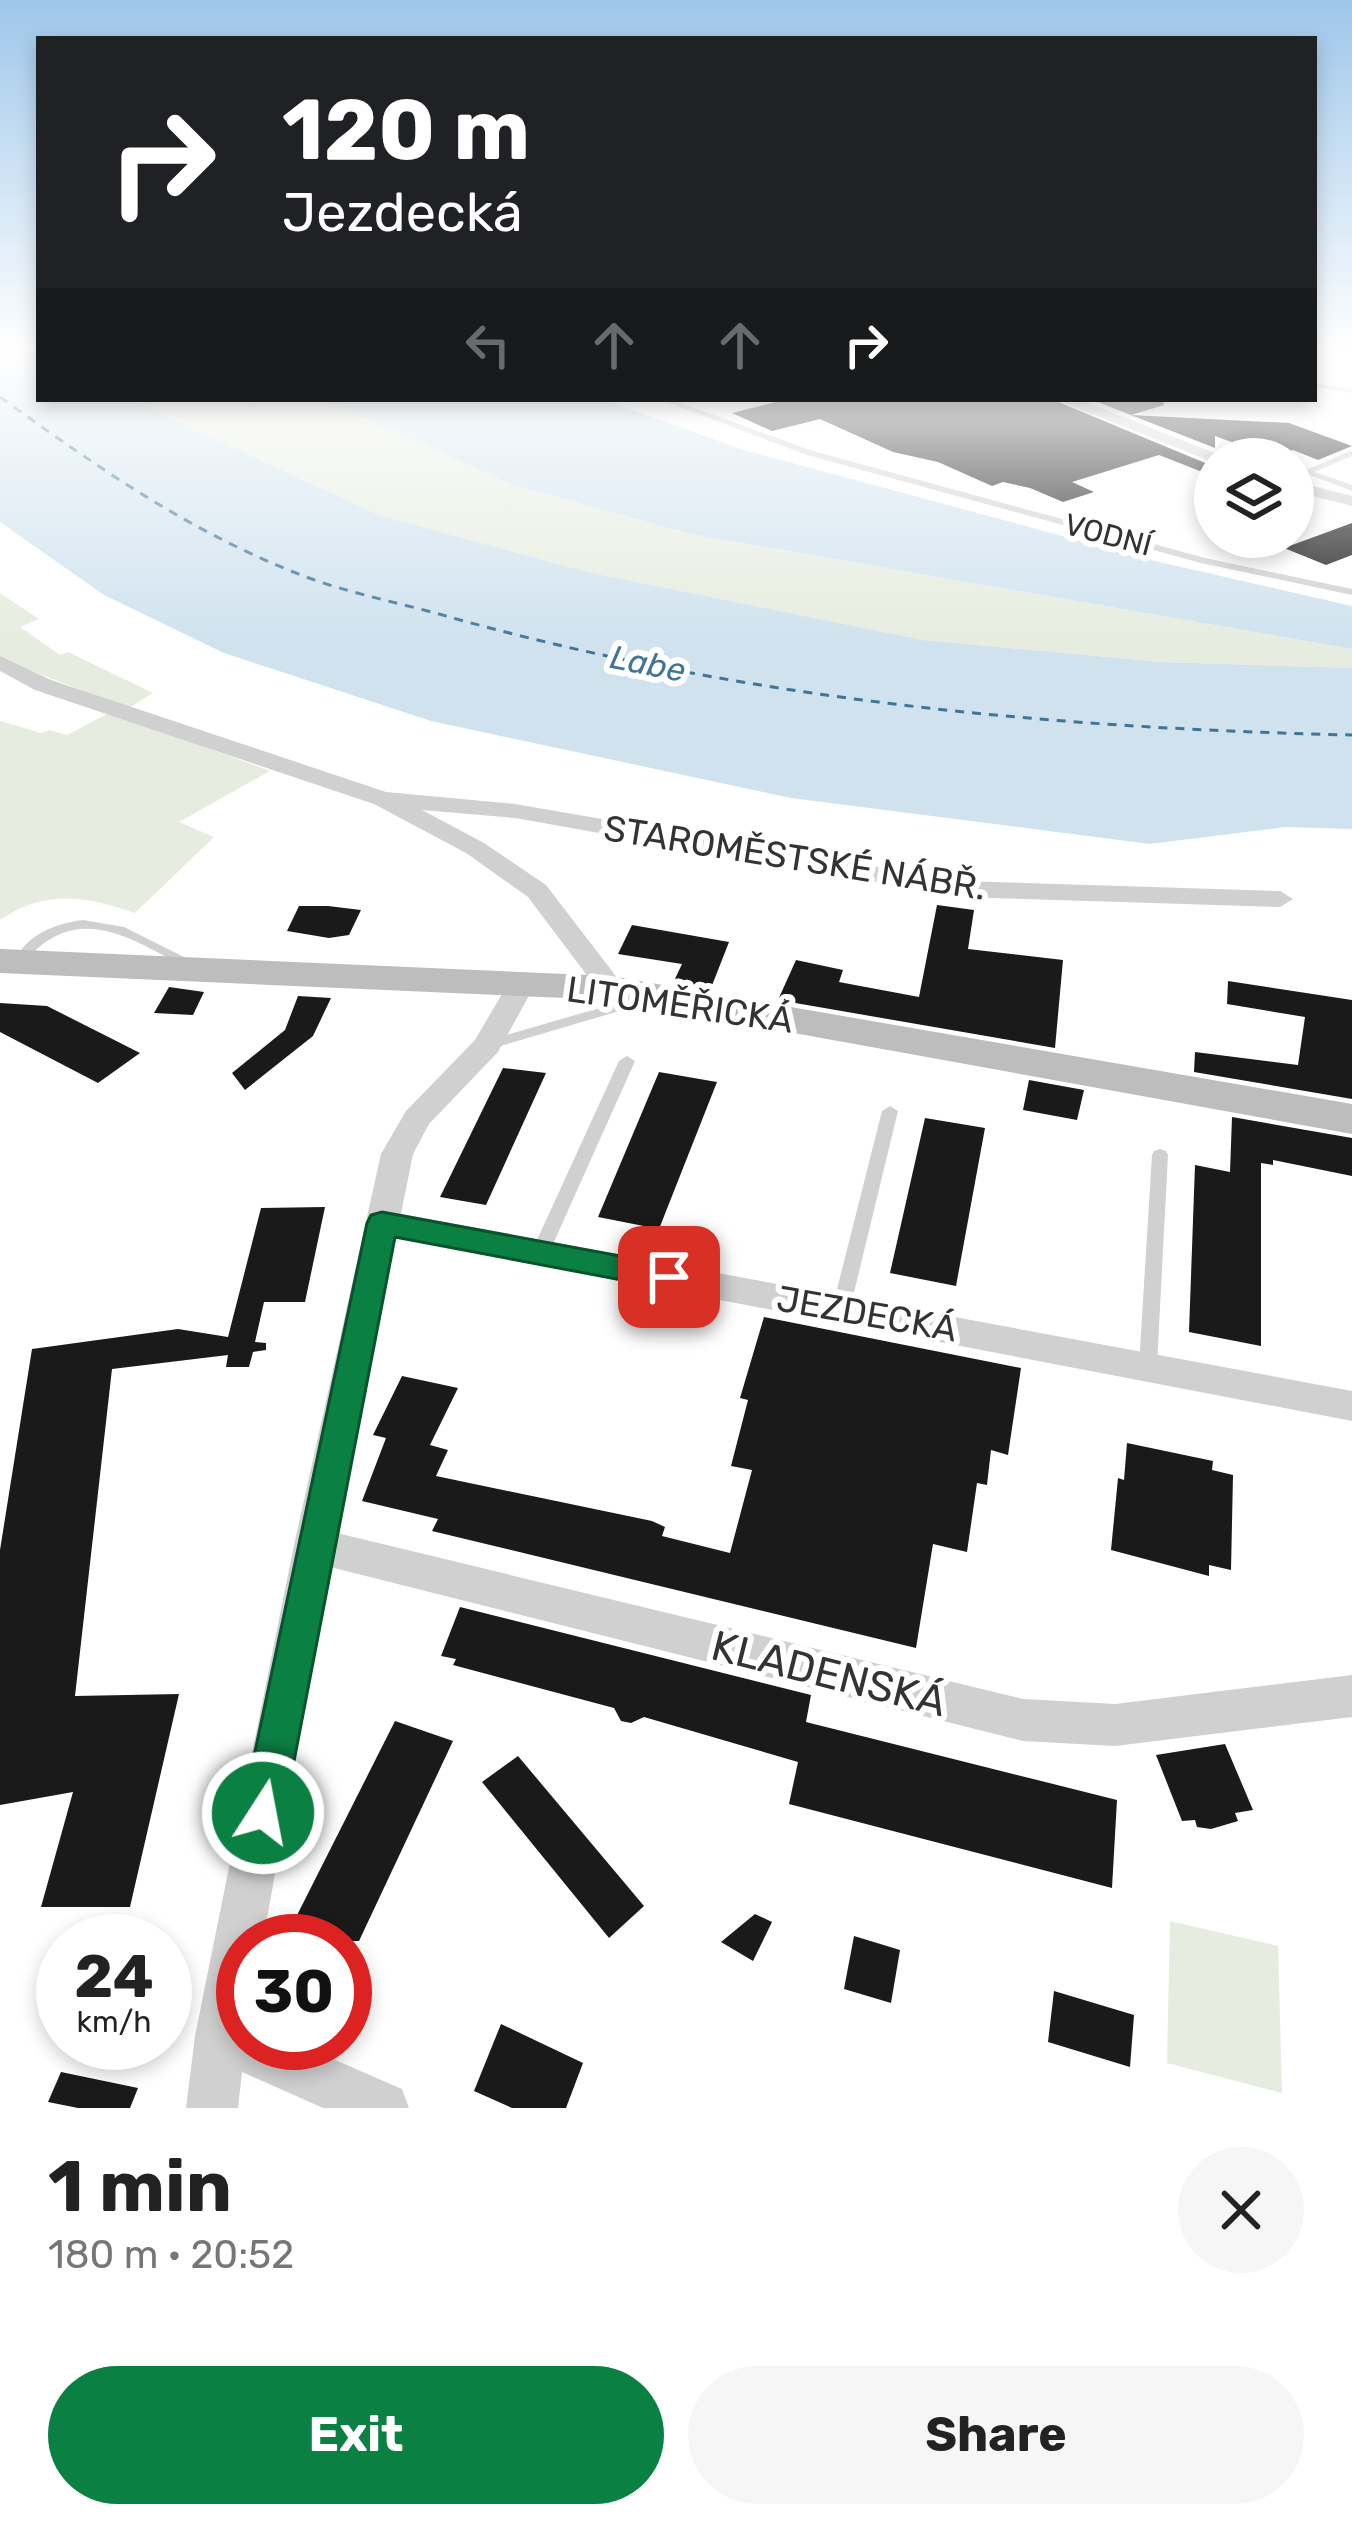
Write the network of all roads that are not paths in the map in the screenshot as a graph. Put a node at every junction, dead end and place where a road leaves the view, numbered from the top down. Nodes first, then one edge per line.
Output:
1 (809, 450) edge
2 (1352, 453) edge
3 (1352, 488) edge
4 (1314, 491) edge
5 (1352, 501) edge
6 (1352, 592) edge
7 (0, 662) edge
8 (383, 800) junction
9 (1280, 899) dead end
10 (10, 961) edge
11 (522, 983) junction
12 (610, 988) junction
13 (657, 995) junction
14 (487, 1045) junction
15 (627, 1061) dead end
16 (890, 1111) dead end
17 (1352, 1119) edge
18 (1160, 1155) dead end
19 (382, 1223) junction
20 (541, 1253) junction
21 (841, 1309) junction
22 (1148, 1365) junction
23 (1352, 1406) edge
24 (314, 1545) junction
25 (1352, 1696) edge
26 (244, 1914) edge
27 (217, 2070) edge
28 (297, 2070) edge
29 (212, 2108) edge
30 (382, 2108) edge

1 - 6 lane, VODNÍ
2 - 3 lane
4 - 5 street
7 - 8 street, STAROMĚSTSKÉ NÁBŘ.
8 - 9 street, STAROMĚSTSKÉ NÁBŘ.
8 - 12 street, STAROMĚSTSKÉ NÁBŘ.
10 - 11 main road, LITOMĚŘICKÁ
11 - 12 main road, LITOMĚŘICKÁ
11 - 14 street
12 - 13 main road, LITOMĚŘICKÁ
13 - 14 lane
13 - 17 main road, LITOMĚŘICKÁ
14 - 19 street
15 - 20 lane
16 - 21 lane
18 - 22 lane
19 - 20 street, JEZDECKÁ
19 - 24 street
20 - 21 street, JEZDECKÁ
21 - 22 street, JEZDECKÁ
22 - 23 street, JEZDECKÁ
24 - 25 street, KLADENSKÁ
24 - 26 street
27 - 29 street
28 - 30 street

